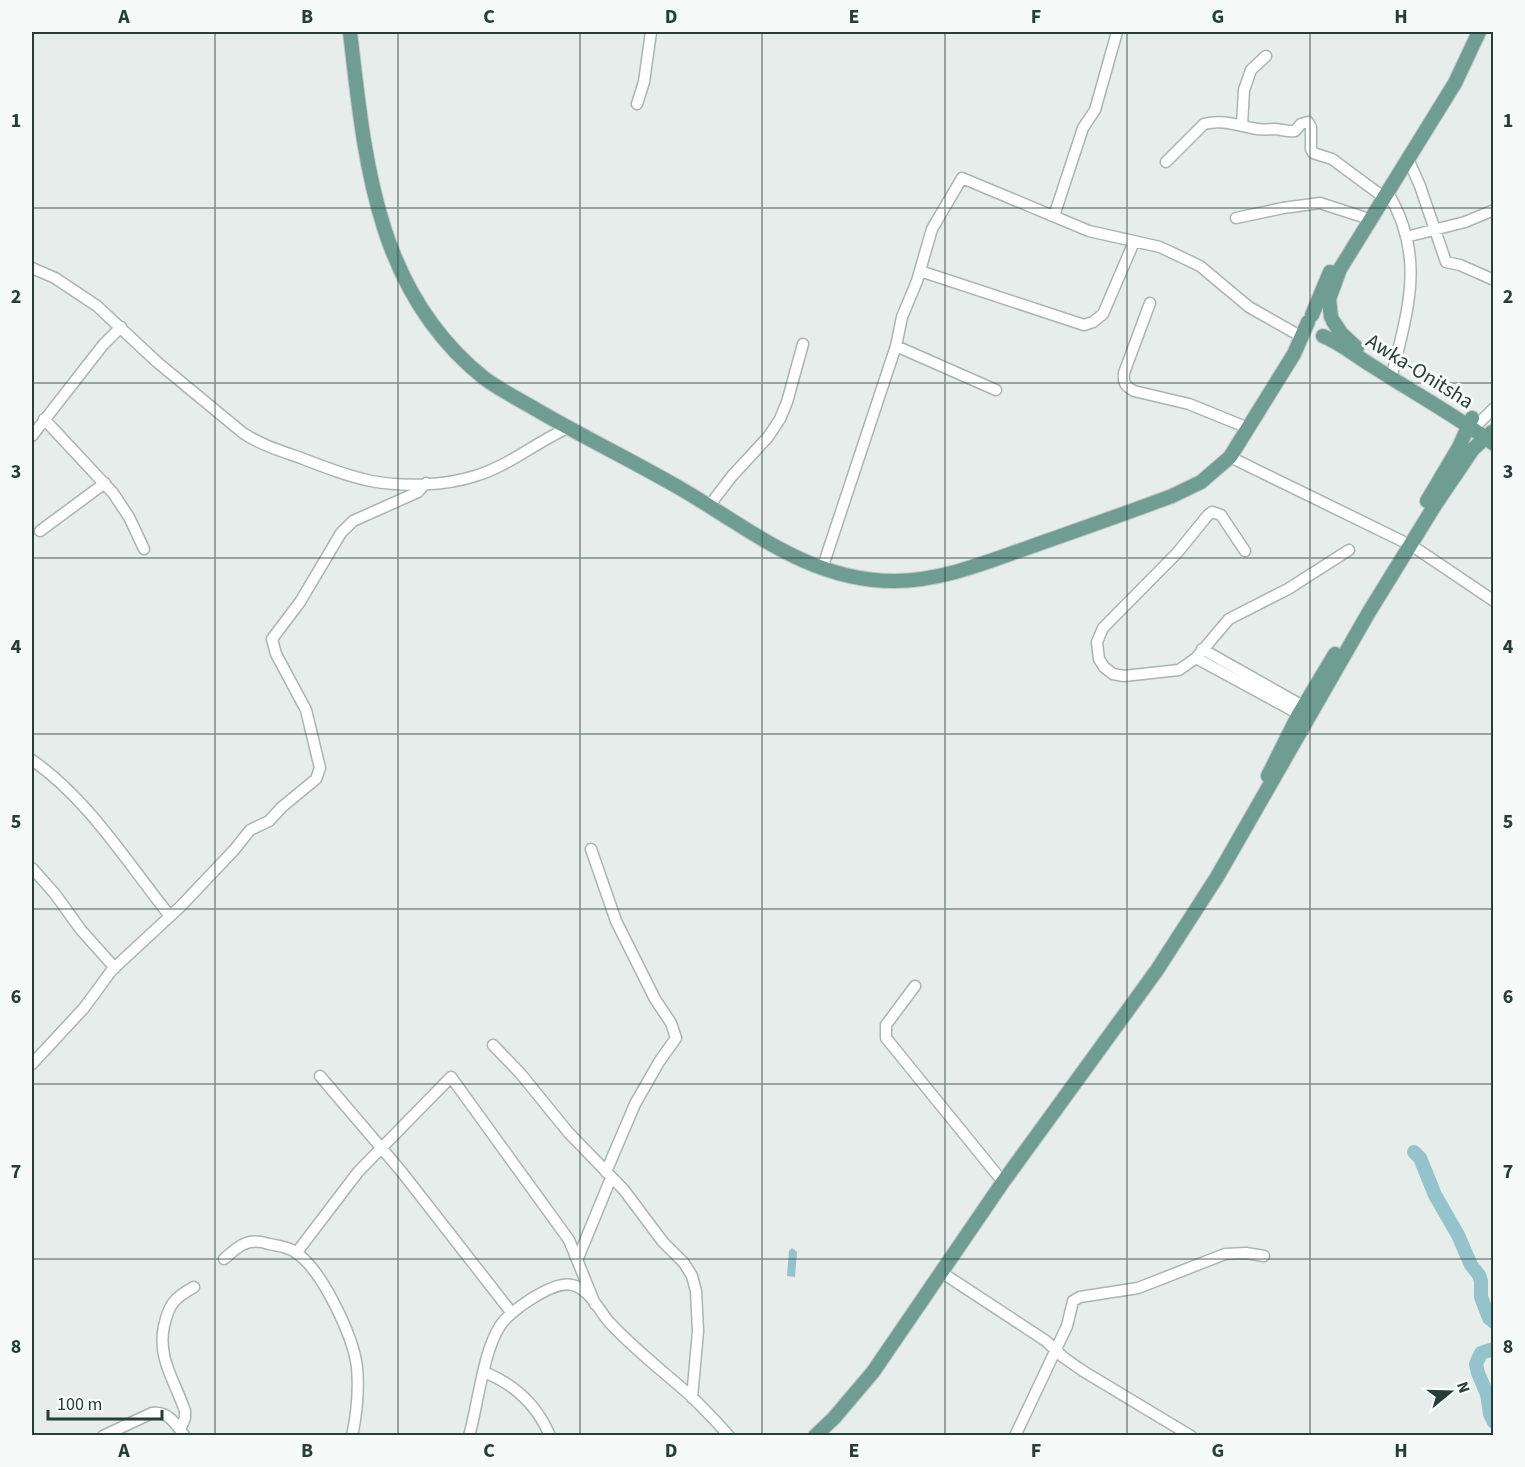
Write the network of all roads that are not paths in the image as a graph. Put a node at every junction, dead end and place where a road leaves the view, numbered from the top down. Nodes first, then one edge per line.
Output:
1 (350, 32) edge
2 (651, 32) edge
3 (1117, 32) edge
4 (1469, 32) edge
5 (1479, 32) edge
6 (1266, 56) dead end
7 (637, 104) dead end
8 (1242, 125) junction
9 (1409, 161) junction
10 (1166, 162) dead end
11 (1383, 193) junction
12 (1494, 210) edge
13 (1054, 216) junction
14 (1363, 217) junction
15 (1236, 218) dead end
16 (1435, 229) junction
17 (1406, 237) junction
18 (1134, 242) junction
19 (32, 267) edge
20 (920, 271) junction
21 (1494, 280) edge
22 (1150, 303) dead end
23 (1310, 319) junction
24 (1332, 319) junction
25 (121, 327) junction
26 (1302, 337) junction
27 (1321, 337) junction
28 (803, 344) dead end
29 (897, 346) junction
30 (1294, 354) junction
31 (1393, 371) junction
32 (996, 390) dead end
33 (1494, 408) edge
34 (44, 419) junction
35 (1473, 423) junction
36 (568, 428) junction
37 (1248, 428) junction
38 (32, 435) edge
39 (1491, 437) edge
40 (1230, 457) junction
41 (105, 483) junction
42 (426, 483) junction
43 (709, 506) junction
44 (40, 531) dead end
45 (1406, 543) junction
46 (144, 549) dead end
47 (1349, 550) dead end
48 (1245, 551) dead end
49 (822, 568) junction
50 (1494, 601) edge
51 (1199, 654) junction
52 (1301, 710) junction
53 (32, 760) edge
54 (1258, 807) junction
55 (591, 849) dead end
56 (32, 868) edge
57 (170, 916) junction
58 (115, 968) junction
59 (915, 986) dead end
60 (493, 1045) dead end
61 (32, 1064) edge
62 (320, 1076) dead end
63 (381, 1148) junction
64 (609, 1175) junction
65 (1003, 1182) junction
66 (297, 1252) junction
67 (1264, 1256) dead end
68 (578, 1258) junction
69 (224, 1259) dead end
70 (941, 1272) junction
71 (194, 1287) dead end
72 (596, 1304) junction
73 (511, 1312) junction
74 (1056, 1350) junction
75 (484, 1372) junction
76 (692, 1398) junction
77 (182, 1433) edge
78 (103, 1436) edge
79 (352, 1436) edge
80 (469, 1436) edge
81 (549, 1436) edge
82 (729, 1436) edge
83 (815, 1436) edge
84 (1015, 1436) edge
85 (1191, 1436) edge

1 - 36 main road
2 - 7 street
3 - 13 street
4 - 11 main road
5 - 9 main road
6 - 8 street
8 - 10 street
8 - 11 street
9 - 11 main road
9 - 16 street
11 - 14 main road
11 - 17 street
11 - 24 main road
12 - 16 street
13 - 18 street
13 - 20 street
14 - 15 street
14 - 23 main road
16 - 17 street
16 - 21 street
17 - 31 street
18 - 20 street
18 - 26 street
19 - 25 street
20 - 29 street
22 - 37 street
23 - 24 main road
23 - 26 main road
23 - 27 main road
24 - 27 main road
24 - 31 main road, Awka-Onitsha
25 - 34 street
25 - 42 street
26 - 30 main road
27 - 30 main road
27 - 35 main road, Awka-Onitsha
28 - 43 street
29 - 32 street
29 - 49 street
30 - 37 main road
31 - 35 main road, Awka-Onitsha
33 - 35 street
34 - 38 street
34 - 41 street
35 - 39 main road, Awka-Onitsha
35 - 45 main road
36 - 42 street
36 - 43 main road
37 - 40 main road
39 - 45 main road
40 - 45 street
40 - 49 main road
41 - 44 street
41 - 46 street
42 - 57 street
43 - 49 main road
45 - 50 street
45 - 52 main road
45 - 54 main road
47 - 51 street
48 - 51 street
51 - 52 street
52 - 54 main road
53 - 57 street
54 - 65 main road
55 - 64 street
56 - 58 street
57 - 58 street
58 - 61 street
59 - 65 street
60 - 64 street
62 - 63 street
63 - 66 street
63 - 68 street
63 - 73 street
64 - 68 street
64 - 76 street
65 - 70 main road
66 - 69 street
66 - 79 street
67 - 74 street
68 - 72 street
70 - 74 street
70 - 83 main road
71 - 77 street
72 - 73 street
72 - 76 street
73 - 75 street
74 - 84 street
74 - 85 street
75 - 80 street
75 - 81 street
76 - 82 street
77 - 78 street

